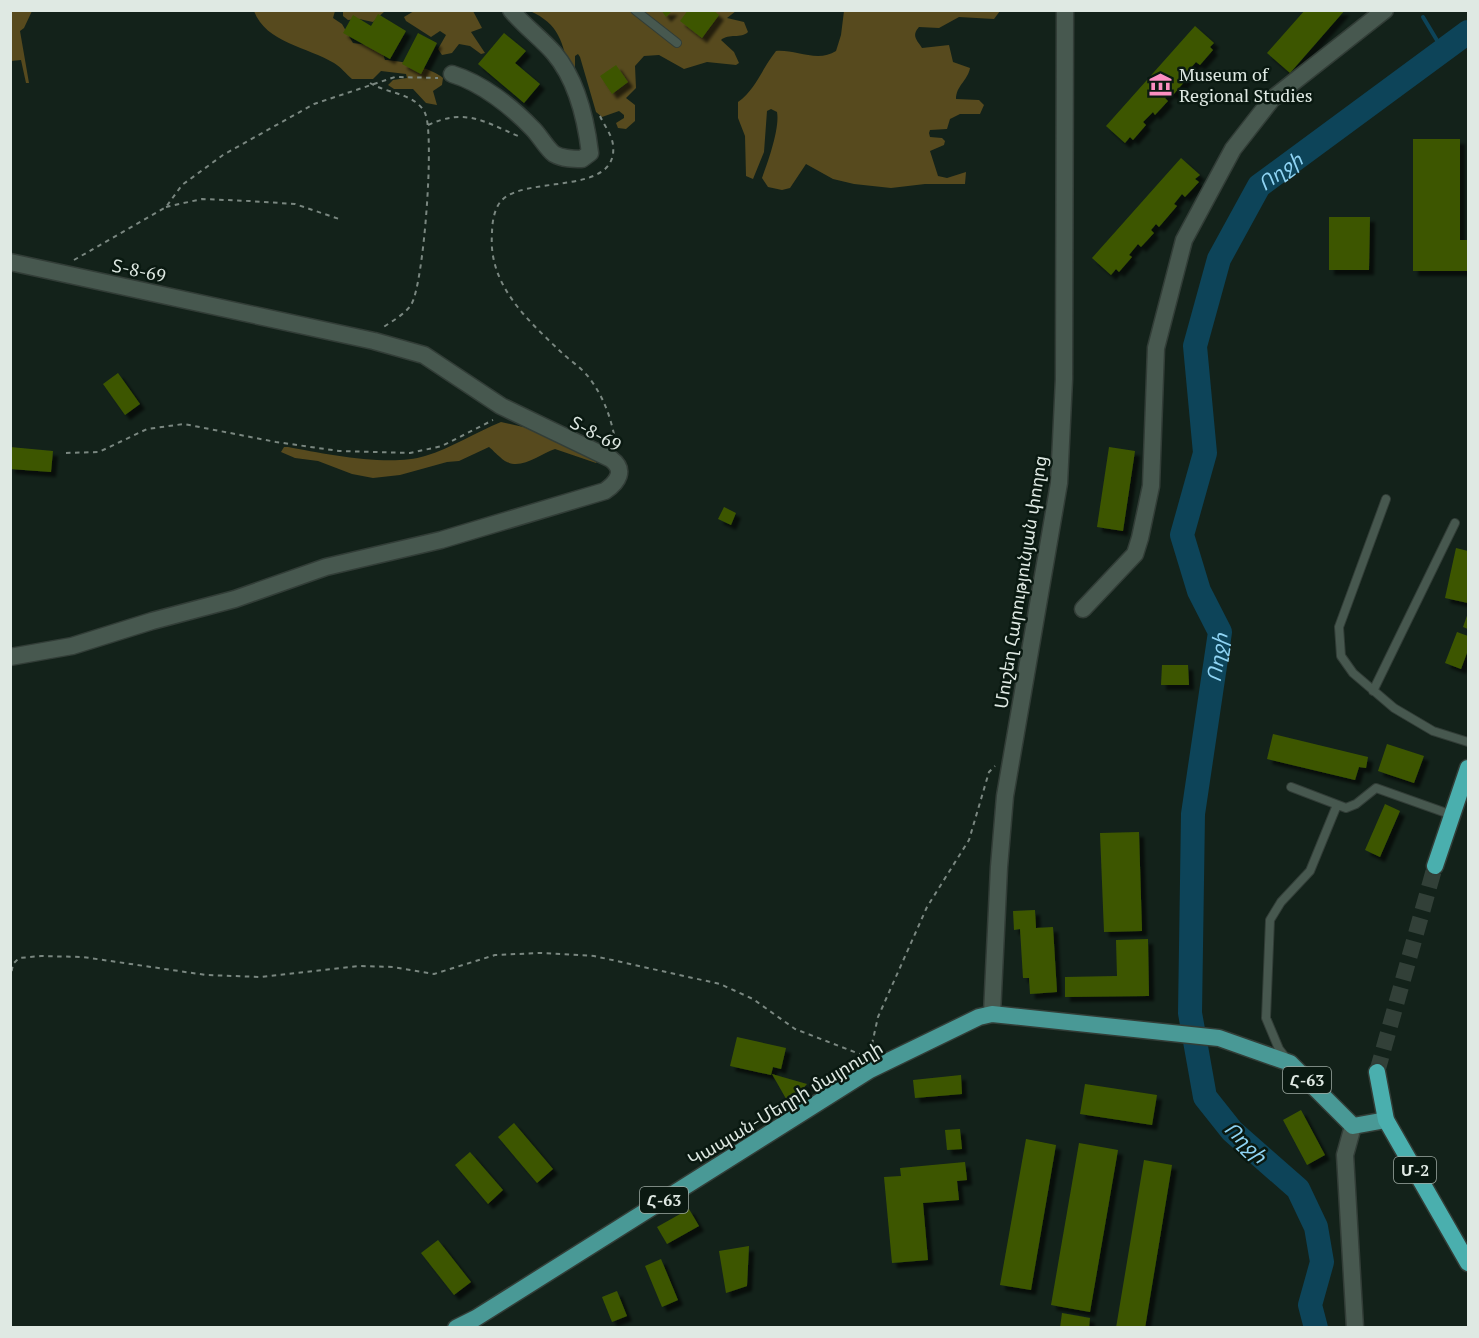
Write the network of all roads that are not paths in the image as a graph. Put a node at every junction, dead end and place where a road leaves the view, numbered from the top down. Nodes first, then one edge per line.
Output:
1 (511, 10) edge
2 (635, 10) edge
3 (1065, 10) edge
4 (1385, 10) edge
5 (677, 42) dead end
6 (452, 74) road end
7 (10, 262) edge
8 (1386, 499) dead end
9 (1455, 523) dead end
10 (1083, 609) dead end
11 (10, 657) edge
12 (1373, 691) junction
13 (1468, 742) edge
14 (1468, 768) edge
15 (1291, 787) dead end
16 (1337, 805) junction
17 (1452, 815) junction
18 (1436, 867) tunnel mouth
19 (992, 1014) junction
20 (1290, 1063) junction
21 (1377, 1072) tunnel mouth
22 (1386, 1120) junction
23 (1353, 1126) junction
24 (1468, 1263) edge
25 (456, 1328) edge
26 (1355, 1328) edge

1 - 6 street
2 - 5 lane
3 - 19 street, Մուշեղ Հարությունյան փողոց
4 - 10 street
7 - 11 street, Տ-8-69 / Տ-8-69
8 - 12 lane
9 - 12 lane
12 - 13 lane
14 - 17 highway
15 - 16 lane
16 - 17 lane
16 - 20 lane
17 - 18 highway
19 - 20 main road, Կապան-Մեղրի մայրուղի / Հ-63
19 - 25 main road, Կապան-Մեղրի մայրուղի / Հ-63
20 - 23 main road, Կապան-Մեղրի մայրուղի / Հ-63
21 - 22 highway, Մ-2
22 - 23 main road
22 - 24 highway, Մ-2
23 - 26 street

